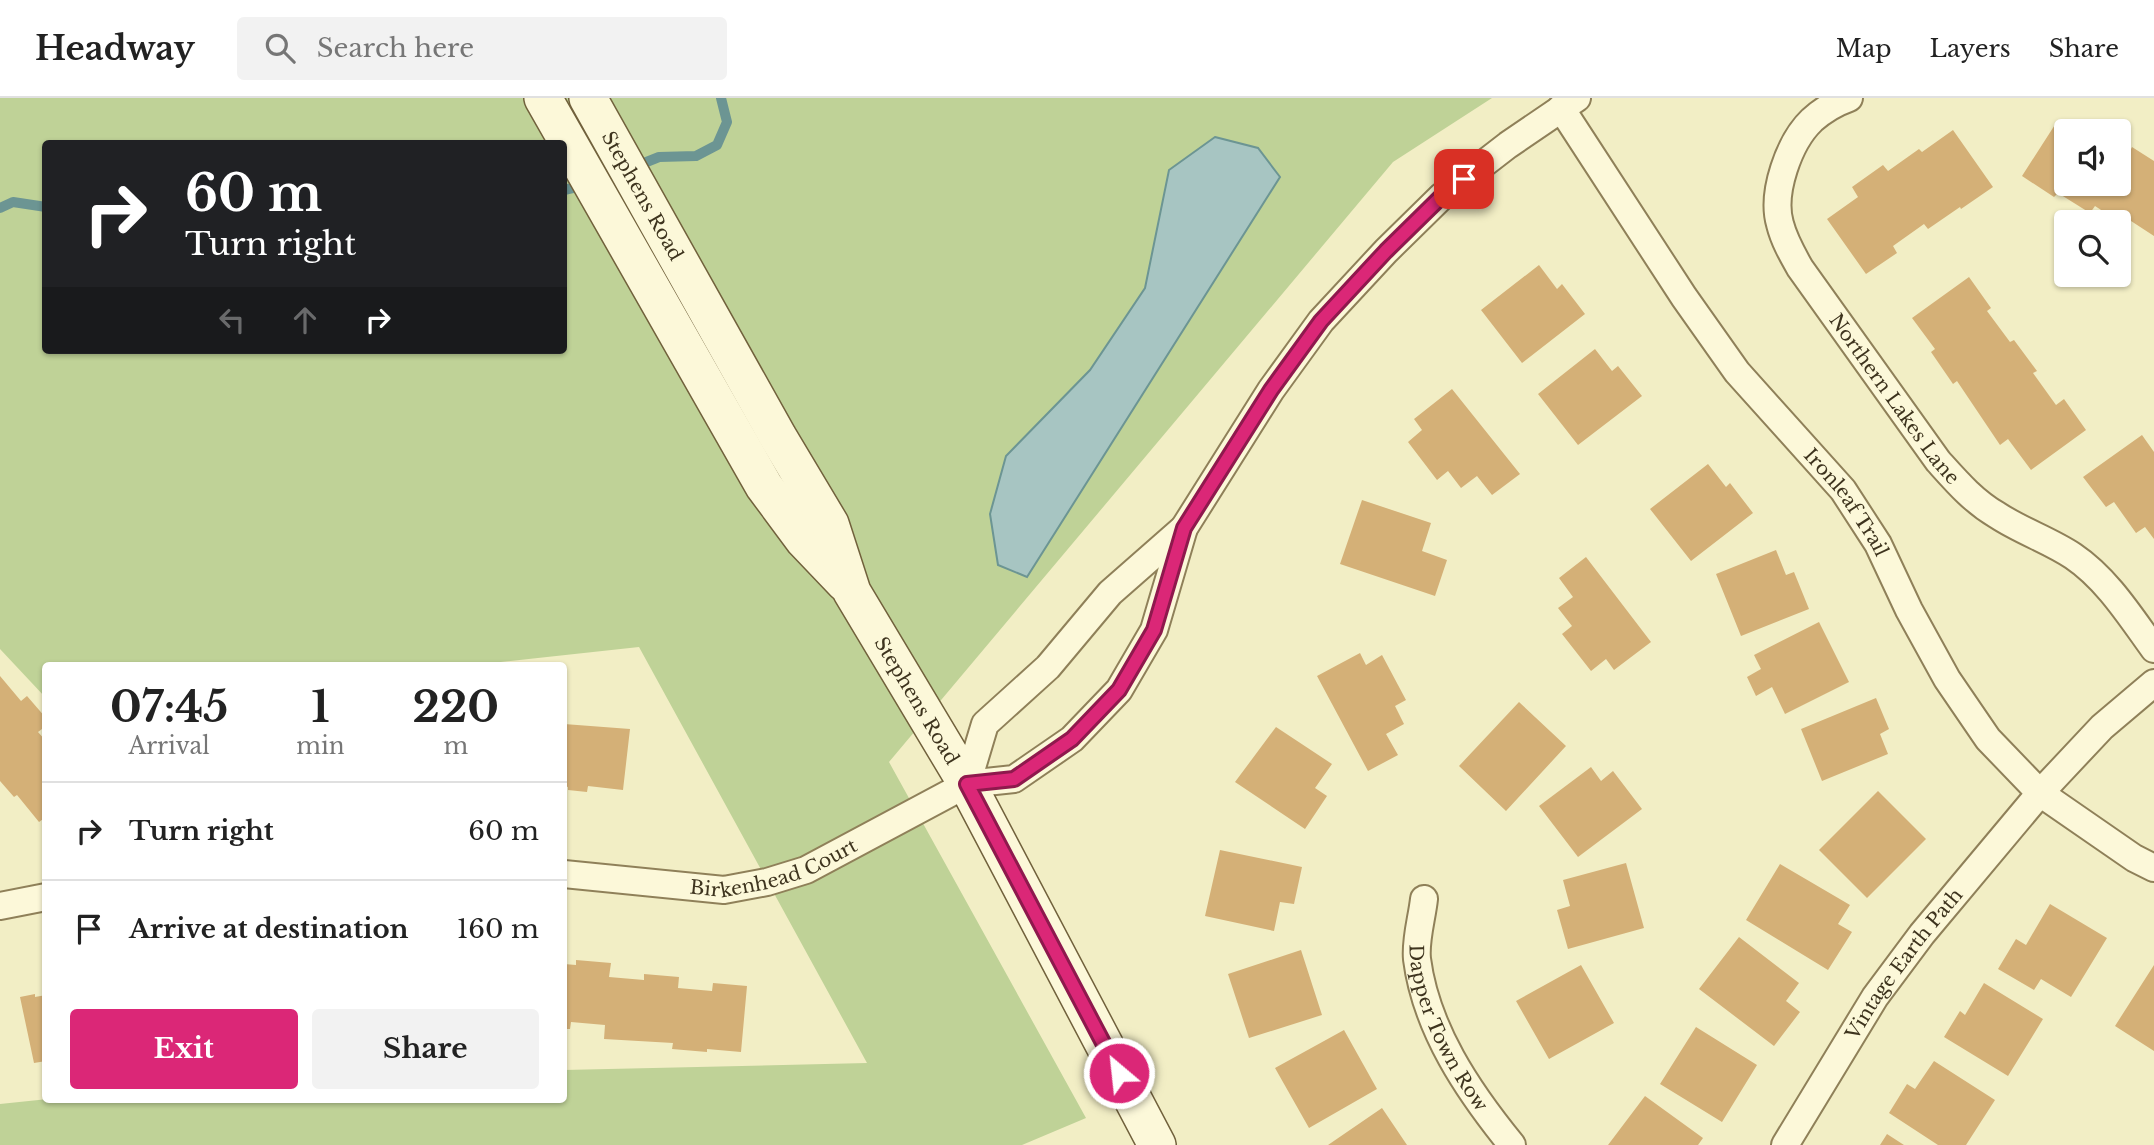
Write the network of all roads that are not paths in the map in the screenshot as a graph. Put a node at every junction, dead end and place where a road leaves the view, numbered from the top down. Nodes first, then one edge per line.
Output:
1 (543, 98) edge
2 (588, 98) edge
3 (1849, 98) edge
4 (1569, 103) edge
5 (567, 140) edge
6 (567, 141) edge
7 (1184, 528) junction
8 (852, 592) junction
9 (2154, 649) edge
10 (2154, 683) edge
11 (967, 784) junction
12 (2040, 793) junction
13 (2154, 868) edge
14 (567, 874) edge
15 (42, 898) edge
16 (1424, 900) dead end
17 (0, 906) edge
18 (1157, 1145) edge
19 (1512, 1145) edge
20 (1785, 1145) edge

1 - 5 street, Stephens Road
2 - 8 street, Stephens Road
3 - 9 street, Northern Lakes Lane
4 - 7 street
4 - 12 street, Ironleaf Trail
6 - 8 street, Stephens Road
7 - 11 street
7 - 11 street
8 - 11 street, Stephens Road
10 - 12 street, Vintage Earth Path
11 - 14 street, Birkenhead Court
11 - 18 street, Stephens Road
12 - 13 street, Ironleaf Trail
12 - 20 street, Vintage Earth Path
15 - 17 street
16 - 19 street, Dapper Town Row

